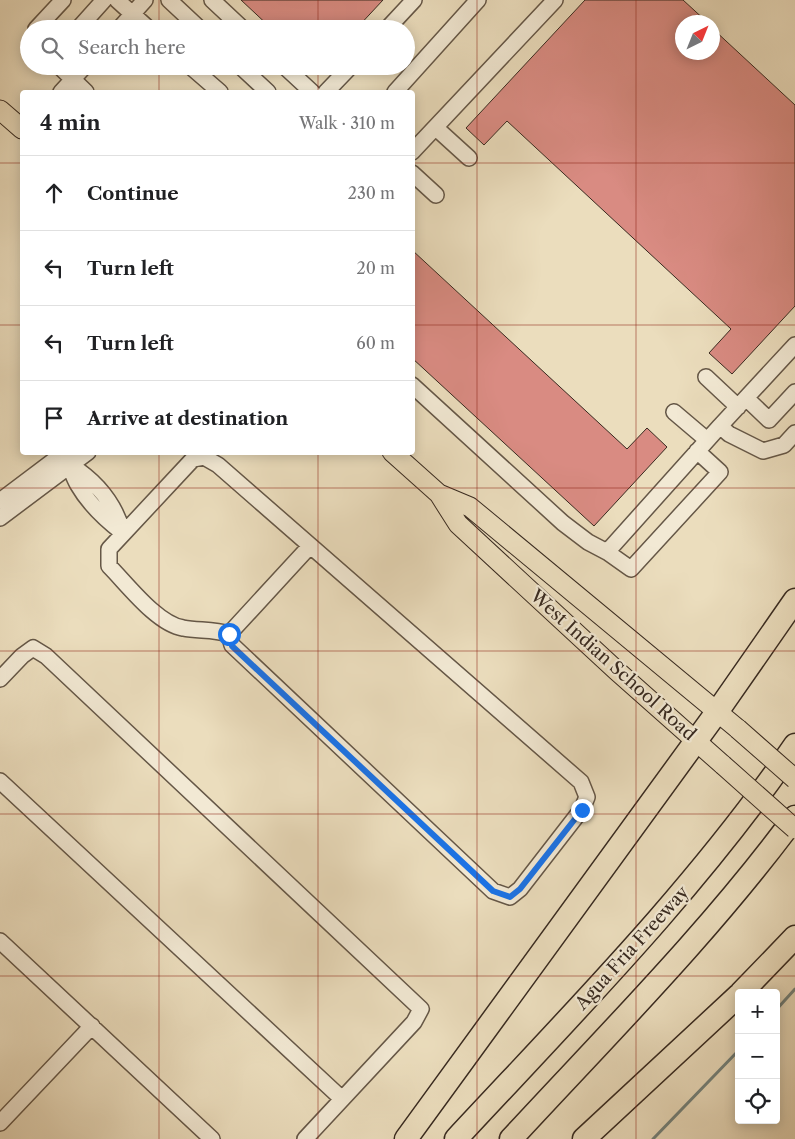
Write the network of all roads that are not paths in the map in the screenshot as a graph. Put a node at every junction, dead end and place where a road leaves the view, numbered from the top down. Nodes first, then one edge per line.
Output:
1 (63, 0) edge
2 (117, 0) edge
3 (145, 0) edge
4 (169, 0) edge
5 (212, 0) edge
6 (414, 0) edge
7 (478, 0) edge
8 (555, 0) edge
9 (101, 1) edge
10 (132, 14) junction
11 (44, 20) edge
12 (85, 20) edge
13 (127, 20) edge
14 (138, 20) edge
15 (190, 20) edge
16 (233, 20) edge
17 (395, 20) edge
18 (415, 70) edge
19 (68, 75) edge
20 (77, 75) edge
21 (200, 75) edge
22 (250, 75) edge
23 (294, 75) edge
24 (342, 75) edge
25 (410, 75) edge
26 (73, 80) junction
27 (63, 90) edge
28 (84, 90) edge
29 (218, 90) edge
30 (266, 90) edge
31 (310, 90) edge
32 (328, 90) edge
33 (397, 90) edge
34 (0, 110) edge
35 (20, 127) edge
36 (436, 128) junction
37 (416, 143) edge
38 (470, 158) dead end
39 (415, 176) edge
40 (436, 195) dead end
41 (795, 345) edge
42 (706, 377) dead end
43 (795, 392) edge
44 (415, 393) edge
45 (742, 403) junction
46 (674, 412) dead end
47 (720, 426) junction
48 (795, 433) edge
49 (702, 446) junction
50 (395, 455) edge
51 (67, 457) edge
52 (439, 494) junction
53 (0, 501) edge
54 (0, 518) edge
55 (123, 533) junction
56 (310, 546) junction
57 (607, 552) junction
58 (795, 600) edge
59 (229, 634) junction
60 (0, 679) edge
61 (717, 712) junction
62 (696, 741) junction
63 (795, 746) edge
64 (795, 779) edge
65 (0, 782) edge
66 (795, 817) edge
67 (795, 829) edge
68 (795, 936) edge
69 (0, 941) edge
70 (746, 989) edge
71 (735, 999) edge
72 (92, 1026) junction
73 (341, 1098) junction
74 (0, 1123) edge
75 (212, 1139) edge
76 (305, 1139) edge
77 (406, 1139) edge
78 (456, 1139) edge
79 (511, 1139) edge
80 (584, 1139) edge

1 - 11 street
2 - 10 street
3 - 10 street
4 - 15 street
5 - 16 street
6 - 17 street
7 - 18 street
8 - 36 street
9 - 12 street
10 - 13 street
10 - 14 street
19 - 26 street
20 - 26 street
21 - 29 street
22 - 30 street
23 - 31 street
24 - 32 street
25 - 33 street
26 - 27 street
26 - 28 street
34 - 35 main road
36 - 37 street
36 - 38 street
39 - 40 street
41 - 45 street
42 - 45 street
43 - 45 street
44 - 57 street
45 - 47 street
46 - 49 street
47 - 48 street
47 - 49 street
49 - 57 street
49 - 57 street
50 - 52 main road, West Indian School Road
51 - 53 street
51 - 54 street
51 - 55 street
52 - 61 main road, West Indian School Road
52 - 62 main road, West Indian School Road
55 - 56 street
55 - 59 street
56 - 59 street
56 - 59 street
58 - 61 highway
60 - 73 street
61 - 62 highway
61 - 64 main road, West Indian School Road, bridge
62 - 67 main road, West Indian School Road, bridge
62 - 77 highway
63 - 78 highway, Agua Fria Freeway
65 - 73 street
66 - 79 highway
68 - 70 highway
69 - 72 street
71 - 80 highway
72 - 74 street
72 - 75 street
73 - 76 street

